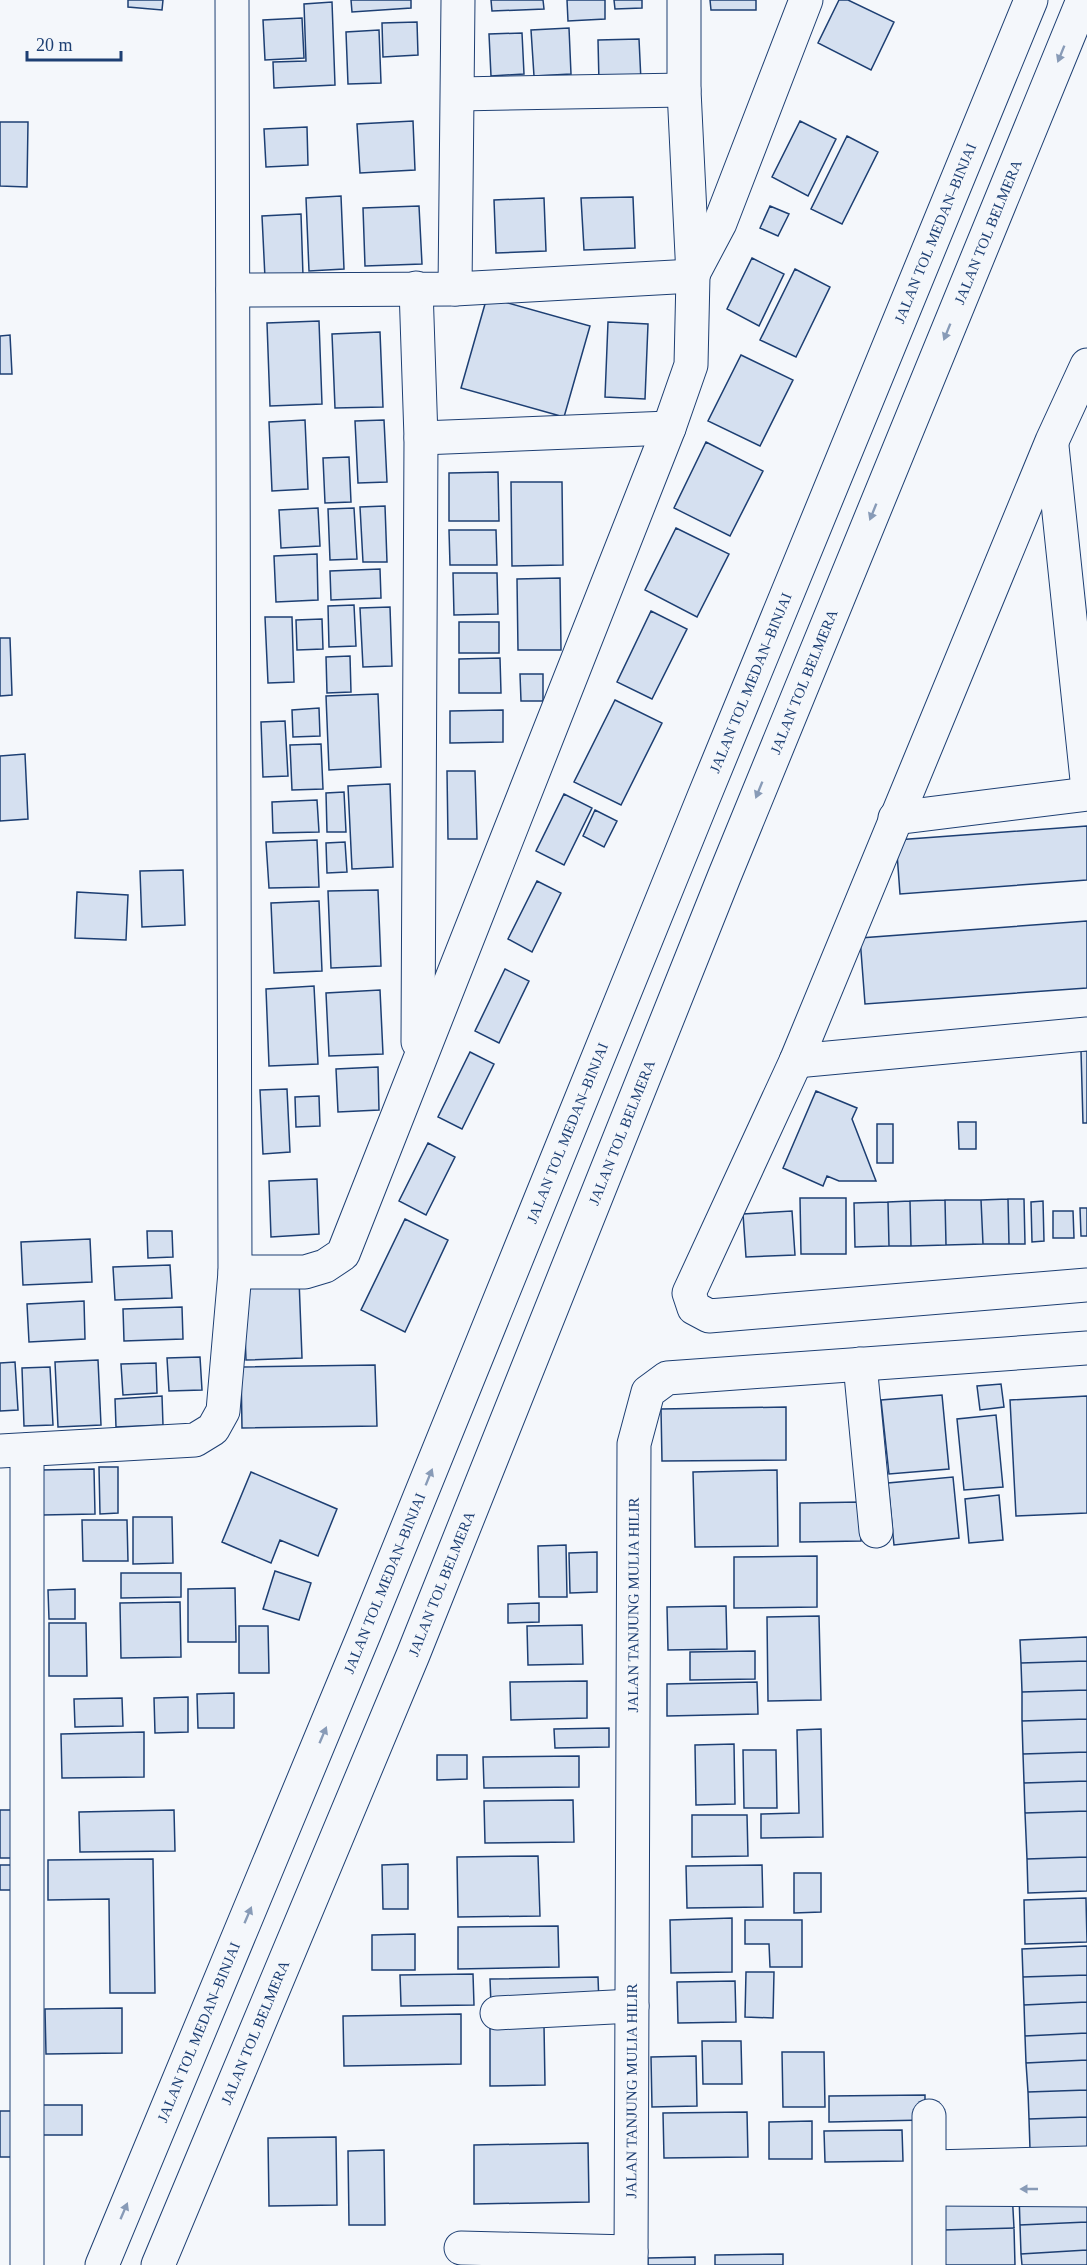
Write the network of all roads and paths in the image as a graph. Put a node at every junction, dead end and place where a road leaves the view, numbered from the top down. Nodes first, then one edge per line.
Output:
1 (232, 0) edge
2 (458, 0) edge
3 (684, 0) edge
4 (806, 0) edge
5 (1031, 0) edge
6 (1083, 0) edge
7 (684, 90) junction
8 (458, 94) junction
9 (693, 276) junction
10 (416, 288) junction
11 (455, 289) junction
12 (233, 290) junction
13 (1087, 365) edge
14 (669, 428) junction
15 (421, 438) junction
16 (1052, 441) junction
17 (1087, 780) edge
18 (1087, 794) edge
19 (895, 818) junction
20 (1087, 1034) edge
21 (418, 1061) junction
22 (796, 1061) junction
23 (235, 1272) junction
24 (1087, 1285) edge
25 (1087, 1348) edge
26 (860, 1364) junction
27 (14, 1450) edge
28 (876, 1531) dead end
29 (13, 1806) edge
30 (632, 2006) junction
31 (497, 2013) dead end
32 (929, 2116) dead end
33 (1087, 2163) edge
34 (930, 2178) junction
35 (1087, 2190) edge
36 (461, 2248) dead end
37 (631, 2258) edge
38 (27, 2265) edge
39 (102, 2265) edge
40 (158, 2265) edge
41 (929, 2265) edge

1 - 12 main road
2 - 8 main road
3 - 7 main road
4 - 9 main road
39 -> 5 main road, JALAN TOL MEDAN–BINJAI
6 -> 40 main road, JALAN TOL BELMERA
7 - 8 main road
7 - 9 main road
8 - 11 main road
9 - 11 main road
9 - 14 main road
10 - 11 main road
10 - 12 main road
10 - 15 main road
12 - 23 main road
13 - 16 main road
14 - 15 main road
14 - 21 main road
15 - 21 main road
16 - 17 main road
16 - 19 main road
18 - 19 main road
19 - 22 main road
20 - 22 main road
21 - 23 main road
22 - 24 main road
23 - 27 main road
25 - 26 main road, JALAN TANJUNG MULIA HILIR
26 - 28 main road
26 - 30 main road, JALAN TANJUNG MULIA HILIR
27 - 29 main road
29 - 38 main road
30 - 31 main road
30 - 37 main road, JALAN TANJUNG MULIA HILIR
32 - 34 main road
33 - 34 main road
35 -> 34 main road
34 - 41 main road
36 - 37 main road

